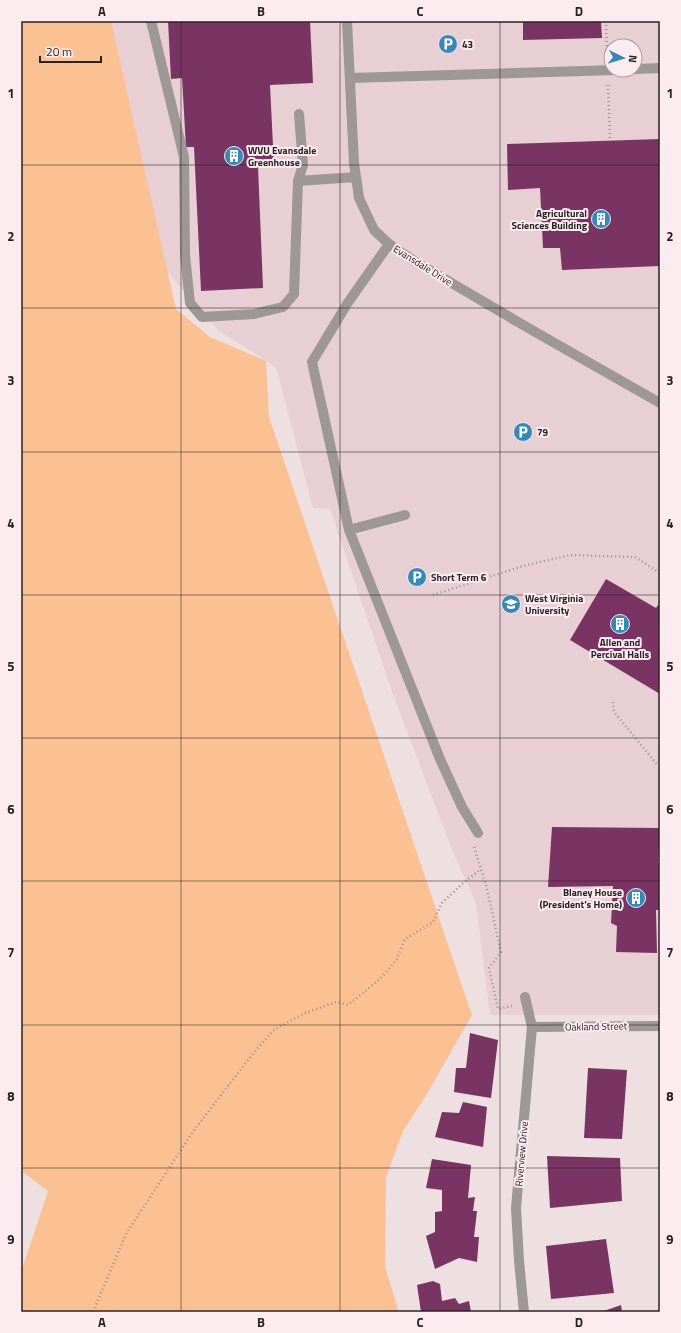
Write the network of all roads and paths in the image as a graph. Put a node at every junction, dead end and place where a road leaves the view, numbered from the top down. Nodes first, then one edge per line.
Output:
1 (152, 21) edge
2 (347, 21) edge
3 (660, 68) edge
4 (643, 69) edge
5 (603, 70) edge
6 (350, 78) junction
7 (299, 114) dead end
8 (609, 126) dead end
9 (610, 140) dead end
10 (356, 177) junction
11 (298, 181) junction
12 (389, 244) junction
13 (660, 403) edge
14 (405, 515) dead end
15 (349, 530) junction
16 (660, 573) edge
17 (433, 596) dead end
18 (613, 702) dead end
19 (660, 767) edge
20 (476, 837) joint
21 (481, 869) junction
22 (526, 1000) joint
23 (660, 1026) edge
24 (532, 1027) junction
25 (94, 1312) edge
26 (524, 1312) edge

1 - 11 street
2 - 6 street, Evansdale Drive
3 - 4 street
5 - 6 street
6 - 10 street, Evansdale Drive
7 - 11 street
8 - 9 path
10 - 11 street
10 - 12 street, Evansdale Drive
12 - 13 street, Evansdale Drive
12 - 15 street
14 - 15 street
15 - 20 street
16 - 17 path
18 - 19 path
20 - 21 path
21 - 22 path
21 - 25 path
22 - 24 street, Riverview Drive
23 - 24 street, Oakland Street
24 - 26 street, Riverview Drive

